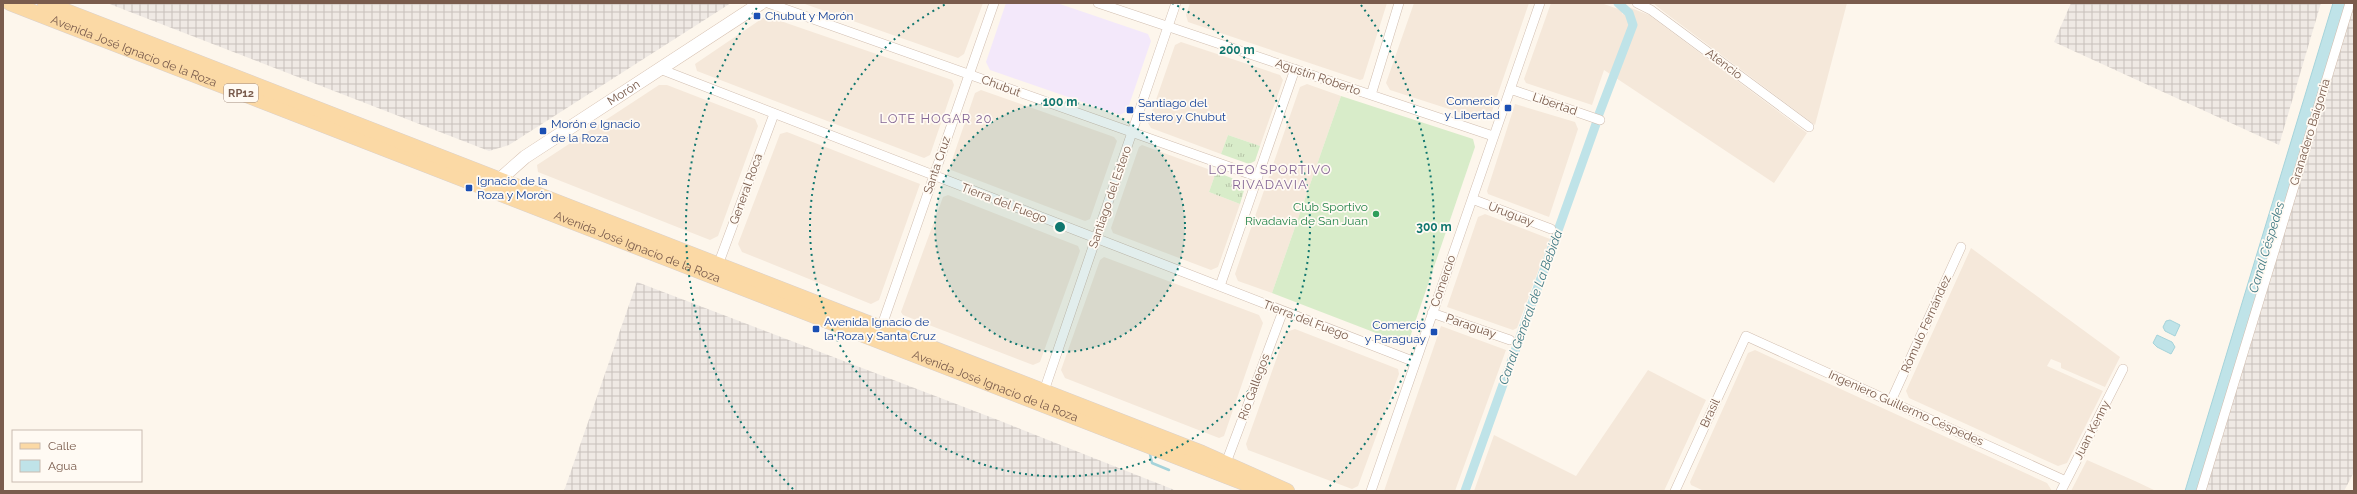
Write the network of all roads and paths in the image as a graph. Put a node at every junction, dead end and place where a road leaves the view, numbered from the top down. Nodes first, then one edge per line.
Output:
1 (10, 3) edge
2 (45, 3) edge
3 (760, 3) edge
4 (768, 3) edge
5 (994, 3) edge
6 (1098, 3) edge
7 (1176, 3) edge
8 (1399, 3) edge
9 (1540, 3) edge
10 (1637, 3) edge
11 (2350, 3) edge
12 (1168, 26) junction
13 (660, 69) junction
14 (1295, 69) junction
15 (969, 75) junction
16 (1510, 89) junction
17 (1371, 95) junction
18 (774, 114) junction
19 (1600, 120) dead end
20 (1809, 127) dead end
21 (1132, 133) junction
22 (1493, 136) junction
23 (934, 176) junction
24 (1258, 177) junction
25 (497, 186) junction
26 (1472, 198) junction
27 (1551, 229) dead end
28 (1096, 238) junction
29 (1961, 247) dead end
30 (718, 264) junction
31 (1220, 286) junction
32 (1282, 311) junction
33 (1432, 313) junction
34 (881, 328) junction
35 (1746, 336) joint
36 (1510, 340) dead end
37 (1415, 362) junction
38 (2123, 369) dead end
39 (1044, 391) junction
40 (1891, 401) junction
41 (1226, 463) junction
42 (2066, 481) junction
43 (1677, 490) edge
44 (1265, 491) edge
45 (1288, 491) edge
46 (1370, 491) edge
47 (2061, 491) edge
48 (2201, 491) edge

1 - 25 main road, Avenida José Ignacio de la Roza / RP12
2 - 25 main road, Avenida José Ignacio de la Roza / RP12
3 - 13 street, Morón
4 - 15 street, Chubut
5 - 15 street, Santa Cruz
6 - 12 street, Agustín Roberto
7 - 12 street, Santiago del Estero
8 - 17 street
9 - 16 street, Comercio
10 - 20 street, Atencio
11 - 48 street, Granadero Baigorria
12 - 14 street, Agustín Roberto
12 - 21 street, Santiago del Estero
13 - 18 street, Tierra del Fuego
13 - 25 street, Morón
14 - 17 street, Agustín Roberto
14 - 24 street
15 - 21 street, Chubut
15 - 23 street, Santa Cruz
16 - 19 street, Libertad
16 - 22 street, Comercio
17 - 22 street, Agustín Roberto
18 - 23 street, Tierra del Fuego
18 - 30 street, General Roca
21 - 24 street, Chubut
21 - 28 street, Santiago del Estero
22 - 26 street, Comercio
23 - 28 street, Tierra del Fuego
23 - 34 street, Santa Cruz
24 - 31 street
25 - 30 main road, Avenida José Ignacio de la Roza / RP12
25 - 44 main road, Avenida José Ignacio de la Roza / RP12
26 - 27 street, Uruguay
26 - 33 street, Comercio
28 - 31 street, Tierra del Fuego
28 - 39 street, Santiago del Estero
29 - 40 street, Rómulo Fernández
30 - 34 main road, Avenida José Ignacio de la Roza / RP12
31 - 32 street, Tierra del Fuego
32 - 37 street, Tierra del Fuego
32 - 41 street, Río Gallegos
33 - 36 street, Paraguay
33 - 37 street, Comercio
34 - 39 main road, Avenida José Ignacio de la Roza / RP12
35 - 40 street, Ingeniero Guillermo Céspedes
35 - 43 street, Brasil
37 - 46 street, Comercio
38 - 42 street, Juan Kenny
39 - 41 main road, Avenida José Ignacio de la Roza / RP12
40 - 42 street, Ingeniero Guillermo Céspedes
41 - 45 main road, Avenida José Ignacio de la Roza / RP12
42 - 47 street, Juan Kenny

